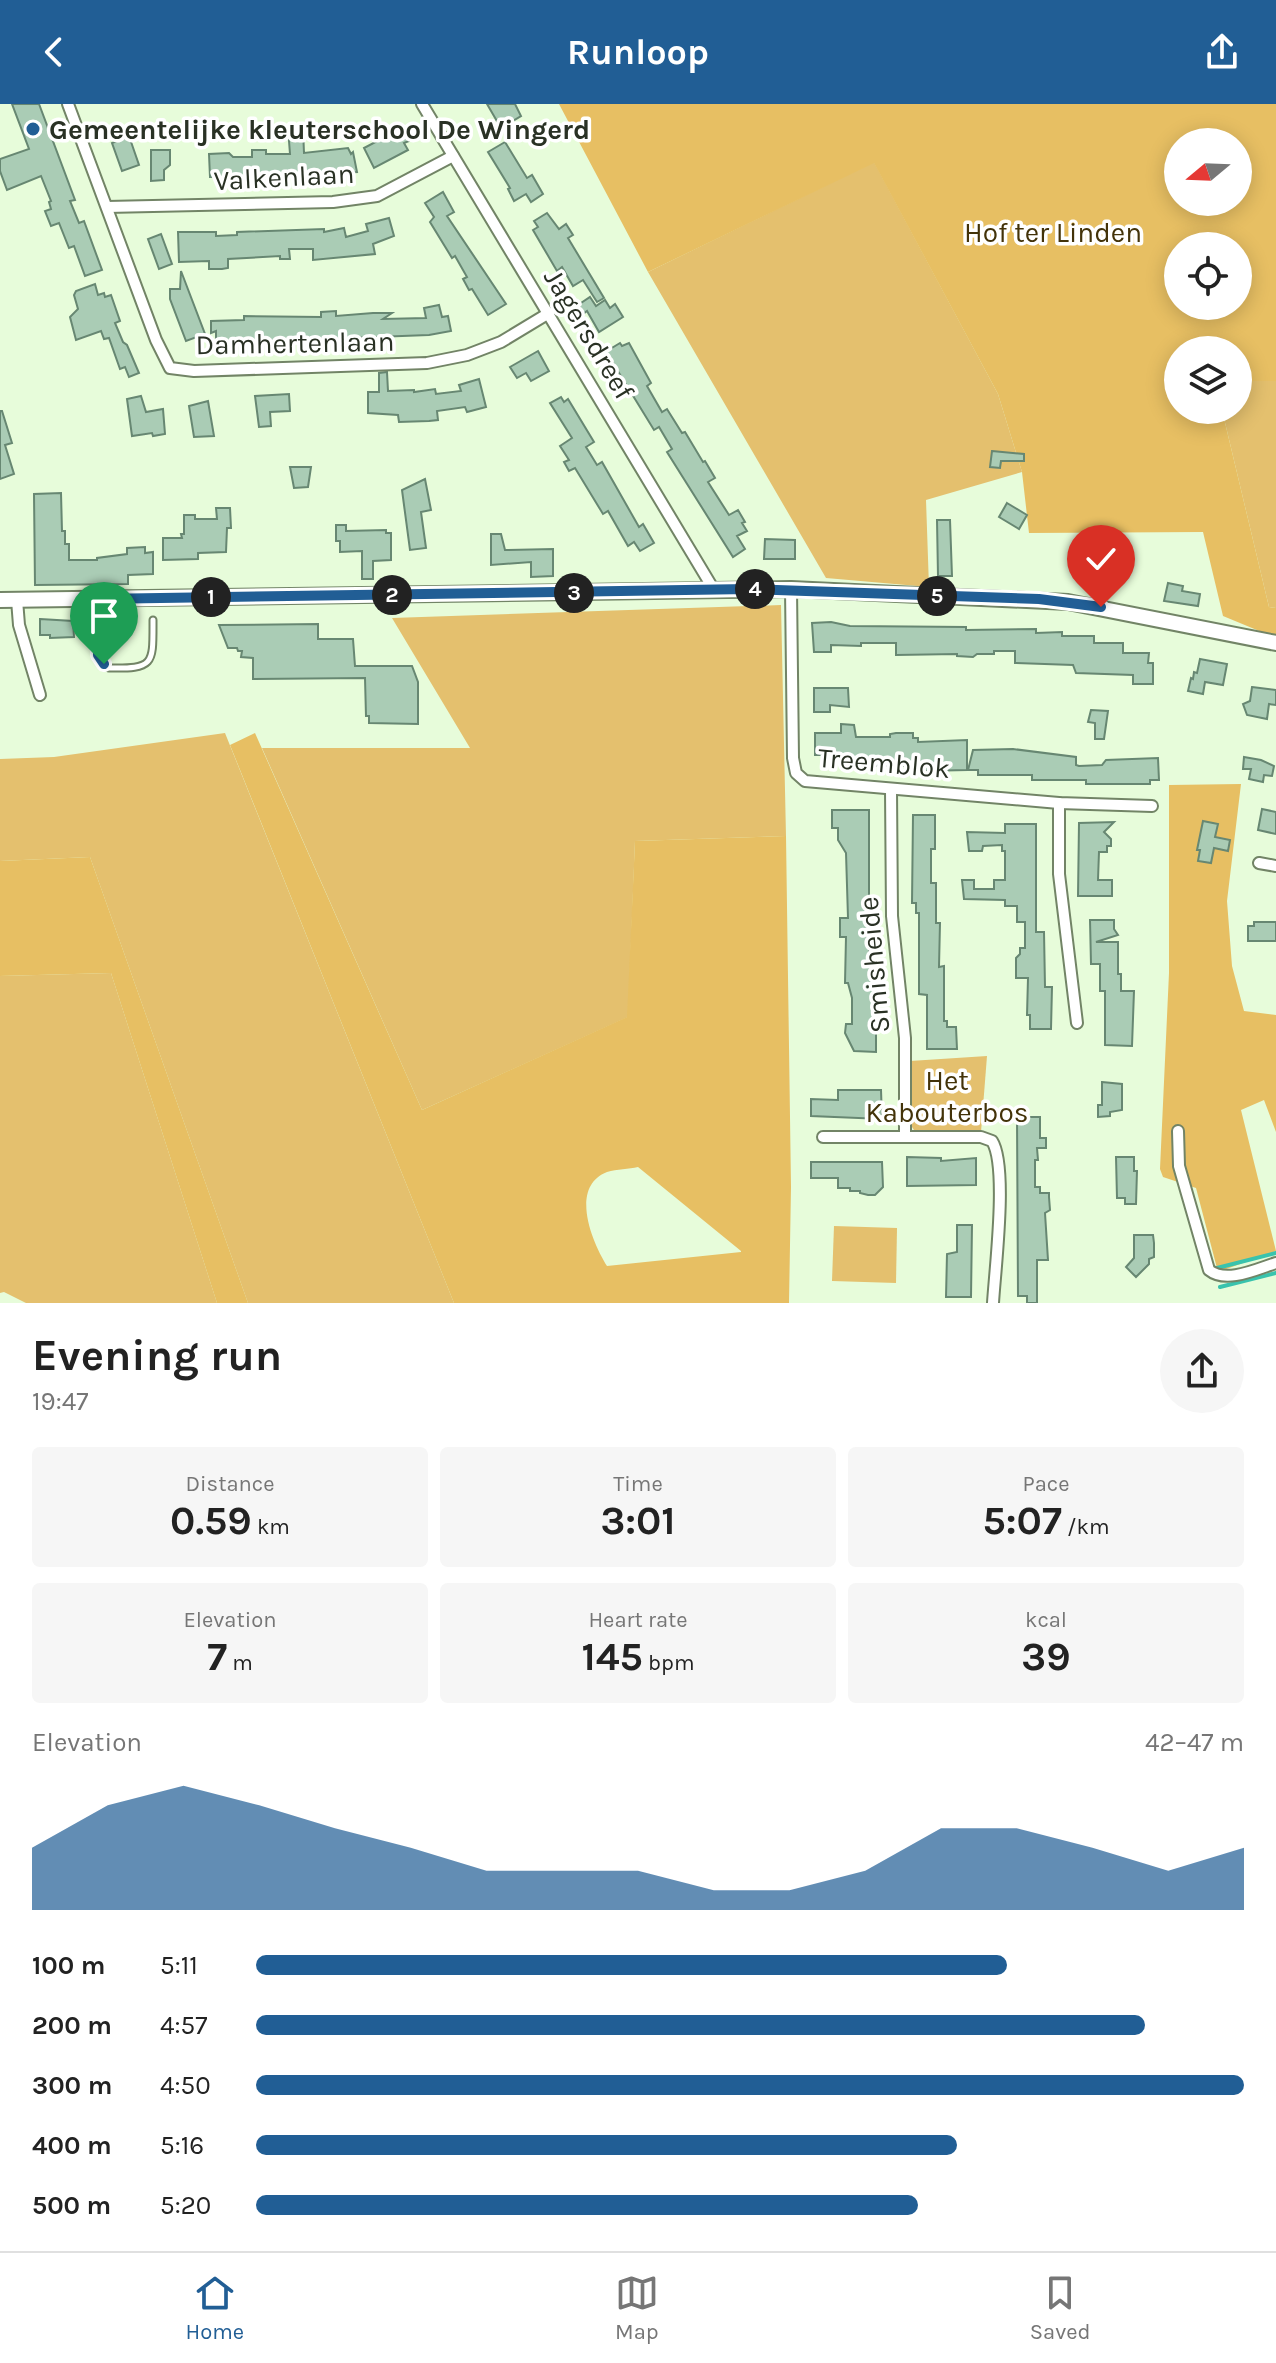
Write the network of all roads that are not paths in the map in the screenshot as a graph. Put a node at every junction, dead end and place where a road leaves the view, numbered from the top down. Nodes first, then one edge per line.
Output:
1 (68, 104) edge
2 (422, 104) edge
3 (453, 156) junction
4 (107, 207) junction
5 (549, 313) junction
6 (791, 589) junction
7 (714, 590) junction
8 (97, 599) junction
9 (0, 600) edge
10 (17, 600) junction
11 (153, 620) dead end
12 (1276, 643) edge
13 (40, 695) dead end
14 (891, 790) junction
15 (1059, 803) junction
16 (1152, 806) dead end
17 (1259, 863) dead end
18 (1276, 866) edge
19 (1077, 1023) dead end
20 (1178, 1131) dead end
21 (905, 1136) junction
22 (823, 1137) dead end
23 (1276, 1263) edge
24 (993, 1303) edge

1 - 4 street, Damhertenlaan
2 - 3 street, Jagersdreef
3 - 4 street, Valkenlaan
3 - 5 street, Jagersdreef
4 - 5 street, Damhertenlaan
5 - 7 street, Jagersdreef
6 - 7 street
6 - 12 street
6 - 14 street, Treemblok
7 - 8 street
8 - 10 street
8 - 11 lane
9 - 10 street
10 - 13 street
14 - 15 street, Treemblok
14 - 21 street, Smisheide
15 - 16 street, Treemblok
15 - 19 street
17 - 18 street
20 - 23 street
21 - 22 street
21 - 24 street

